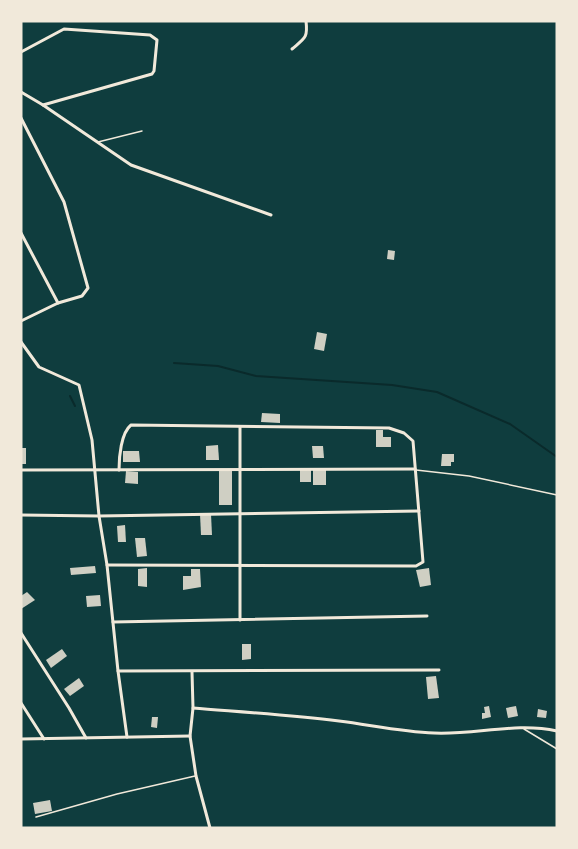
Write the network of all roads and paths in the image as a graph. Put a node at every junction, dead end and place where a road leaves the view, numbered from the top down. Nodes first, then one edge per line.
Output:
1 (306, 21) edge
2 (292, 49) dead end
3 (21, 52) edge
4 (21, 92) edge
5 (43, 105) junction
6 (21, 118) edge
7 (142, 130) dead end
8 (98, 142) junction
9 (271, 215) dead end
10 (21, 233) edge
11 (58, 303) junction
12 (21, 321) edge
13 (21, 342) edge
14 (240, 427) junction
15 (239, 468) junction
16 (21, 470) edge
17 (95, 470) junction
18 (119, 470) junction
19 (415, 470) junction
20 (557, 495) edge
21 (418, 511) junction
22 (240, 512) junction
23 (21, 515) edge
24 (99, 516) junction
25 (107, 565) junction
26 (241, 566) junction
27 (427, 616) dead end
28 (240, 620) junction
29 (113, 622) junction
30 (21, 633) edge
31 (439, 670) dead end
32 (118, 671) junction
33 (192, 672) junction
34 (21, 704) edge
35 (193, 708) junction
36 (522, 727) junction
37 (557, 731) edge
38 (190, 736) junction
39 (127, 737) junction
40 (86, 738) junction
41 (21, 739) edge
42 (44, 739) junction
43 (557, 749) edge
44 (195, 776) junction
45 (36, 818) dead end
46 (210, 828) edge

1 - 2 street
3 - 5 street
4 - 5 street
5 - 8 street
6 - 11 street
7 - 8 lane
8 - 9 street
10 - 11 street
11 - 12 street
13 - 17 street
14 - 15 street
14 - 18 street
14 - 19 street
15 - 18 street
15 - 19 street
15 - 22 street
16 - 17 street
17 - 18 street
17 - 24 street
19 - 20 lane
19 - 21 street
21 - 22 street
21 - 26 street
22 - 24 street
22 - 26 street
23 - 24 street
24 - 25 street
25 - 26 street
25 - 29 street
26 - 28 street
27 - 28 street
28 - 29 street
29 - 32 street
30 - 40 street
31 - 33 street
32 - 33 street
32 - 39 street
33 - 35 street
34 - 42 street
35 - 36 street
35 - 38 street
36 - 37 street
36 - 43 lane
38 - 39 street
38 - 44 street
39 - 40 street
40 - 42 street
41 - 42 street
44 - 45 lane
44 - 46 street

